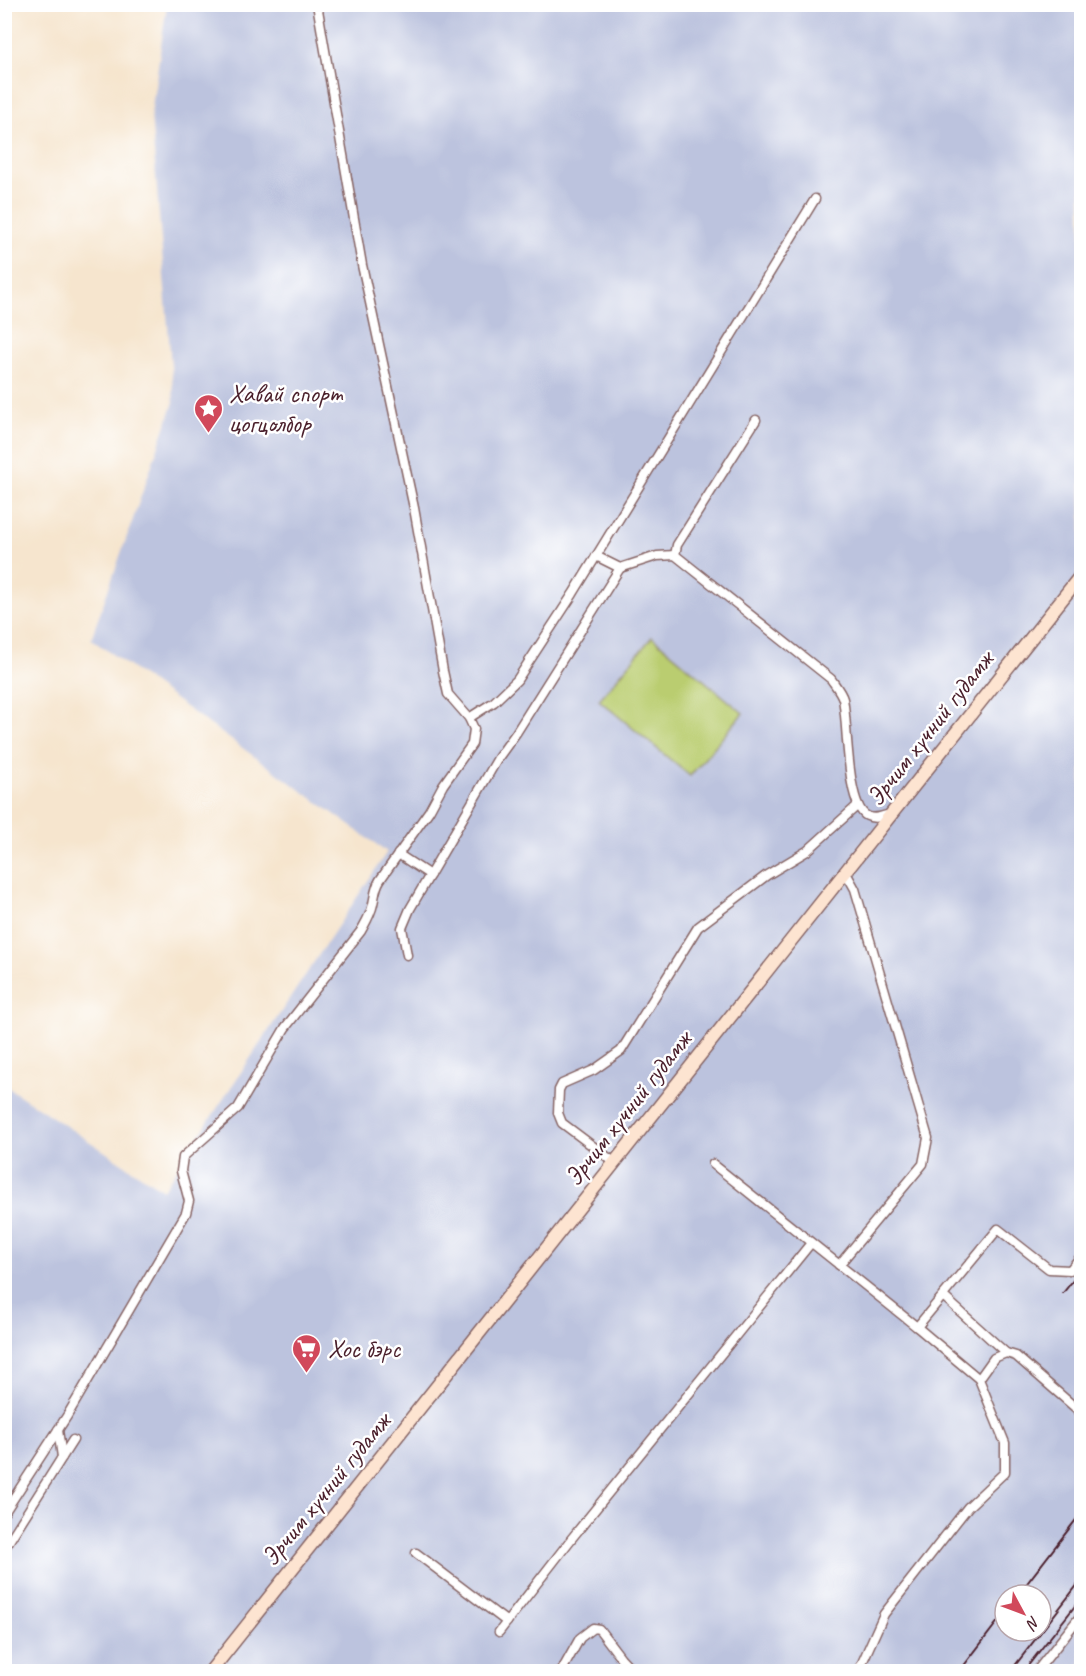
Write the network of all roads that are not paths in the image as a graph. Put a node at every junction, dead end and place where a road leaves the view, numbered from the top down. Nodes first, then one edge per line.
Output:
1 (317, 4) edge
2 (815, 200) dead end
3 (756, 420) dead end
4 (675, 555) junction
5 (596, 556) junction
6 (620, 568) junction
7 (1082, 574) edge
8 (469, 718) junction
9 (858, 806) junction
10 (891, 813) junction
11 (398, 854) junction
12 (845, 871) junction
13 (430, 875) junction
14 (407, 955) dead end
15 (614, 1162) junction
16 (713, 1164) dead end
17 (811, 1243) junction
18 (1082, 1256) edge
19 (839, 1265) junction
20 (943, 1296) junction
21 (917, 1328) junction
22 (1006, 1353) junction
23 (979, 1380) junction
24 (1082, 1412) edge
25 (58, 1430) junction
26 (73, 1440) dead end
27 (62, 1457) junction
28 (4, 1513) edge
29 (4, 1550) edge
30 (416, 1553) dead end
31 (1082, 1614) edge
32 (507, 1622) junction
33 (499, 1632) dead end
34 (210, 1671) edge
35 (561, 1671) edge
36 (634, 1671) edge
37 (858, 1671) edge
38 (1036, 1671) edge

1 - 8 street
2 - 5 street
3 - 4 street
4 - 6 street
4 - 9 street
5 - 6 street
5 - 8 street
6 - 13 street
7 - 10 main road, Эрчим хүчний гудамж
8 - 11 street
9 - 10 street
9 - 15 street
10 - 12 main road, Эрчим хүчний гудамж
11 - 13 street
11 - 25 street
12 - 15 main road, Эрчим хүчний гудамж
12 - 19 street
13 - 14 street
15 - 34 main road, Эрчим хүчний гудамж
16 - 17 street
17 - 19 street
17 - 32 street
18 - 20 street
19 - 21 street
20 - 21 street
20 - 22 street
21 - 23 street
22 - 23 street
22 - 24 street
23 - 37 street
25 - 27 street
25 - 28 street
26 - 27 street
27 - 29 street
30 - 32 street
31 - 38 street
32 - 33 street
35 - 36 street

